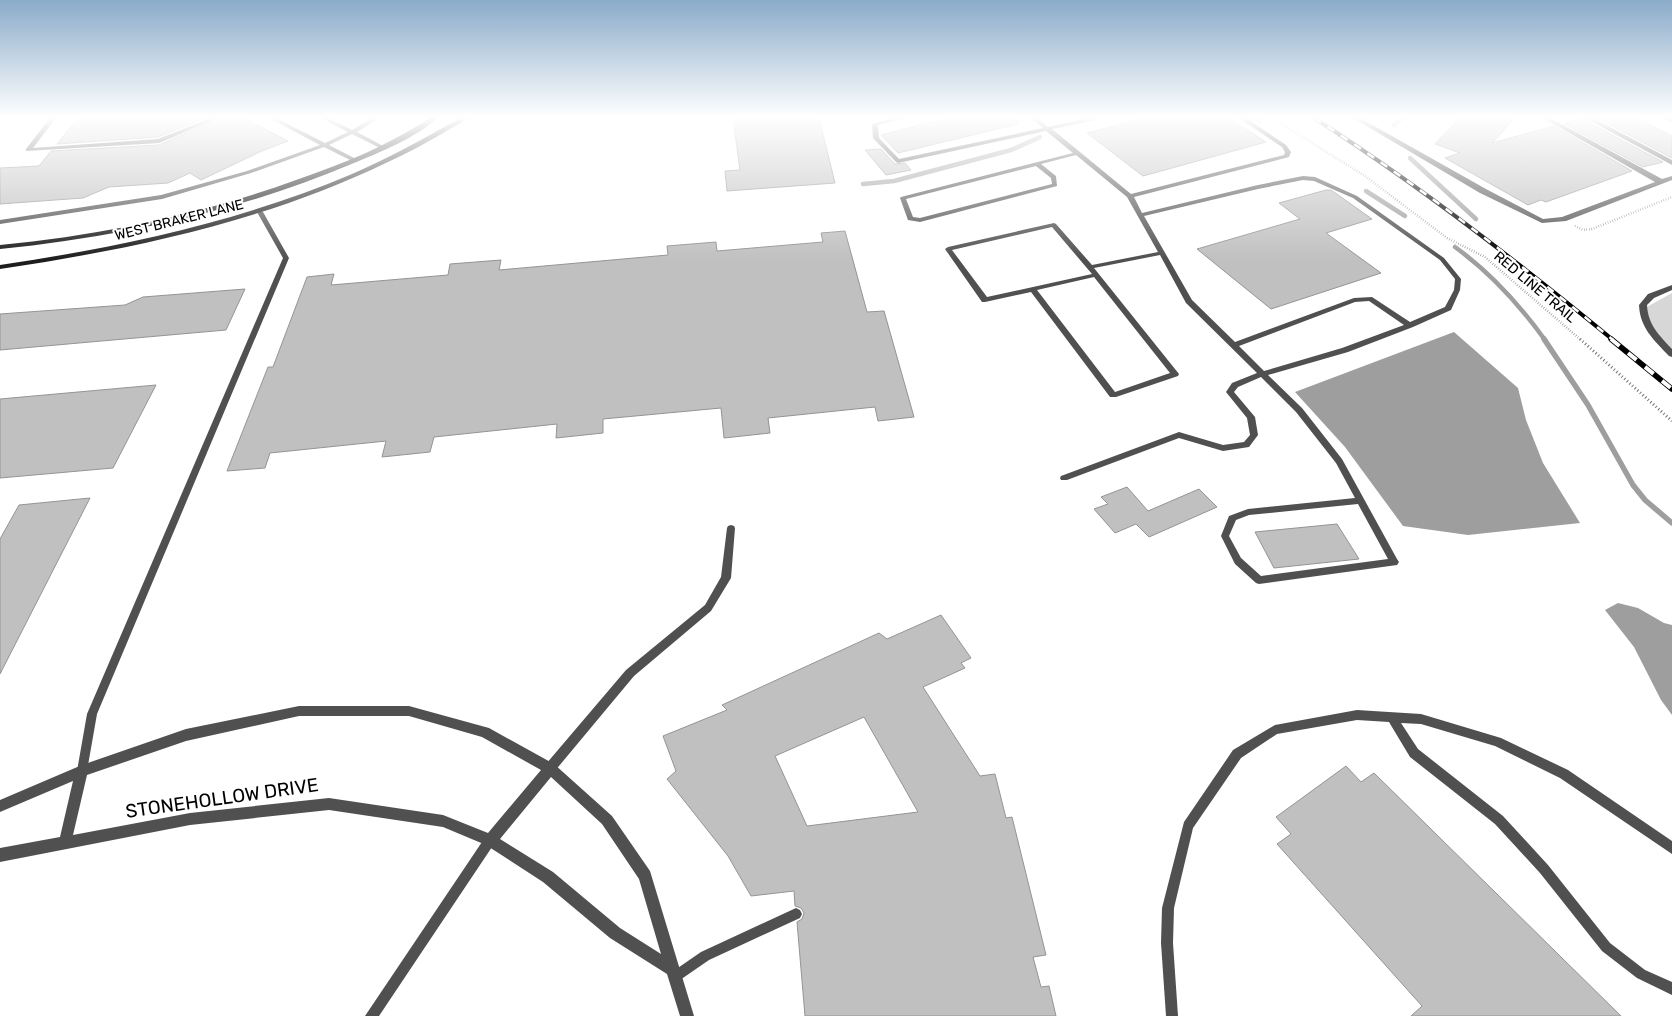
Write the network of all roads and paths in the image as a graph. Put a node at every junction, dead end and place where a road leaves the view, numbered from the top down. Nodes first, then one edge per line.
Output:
1 (267, 165) edge
2 (340, 165) edge
3 (367, 165) edge
4 (378, 165) edge
5 (1031, 165) edge
6 (1039, 165) edge
7 (1093, 165) edge
8 (1251, 165) edge
9 (1348, 165) edge
10 (1438, 165) edge
11 (1631, 165) edge
12 (373, 168) junction
13 (1672, 178) edge
14 (1661, 182) junction
15 (1130, 196) junction
16 (1672, 197) edge
17 (260, 212) junction
18 (1140, 215) junction
19 (0, 222) edge
20 (1573, 225) dead end
21 (0, 248) edge
22 (1162, 253) junction
23 (1090, 267) junction
24 (0, 268) edge
25 (1096, 275) junction
26 (1672, 287) edge
27 (1033, 288) junction
28 (1410, 325) junction
29 (1234, 345) junction
30 (1672, 354) edge
31 (1262, 374) junction
32 (1672, 421) edge
33 (1064, 478) dead end
34 (1360, 500) junction
35 (731, 528) dead end
36 (1392, 717) junction
37 (550, 768) junction
38 (82, 771) junction
39 (0, 806) edge
40 (490, 840) junction
41 (65, 843) junction
42 (1672, 848) edge
43 (0, 855) edge
44 (796, 914) dead end
45 (675, 973) junction
46 (1672, 988) edge
47 (370, 1016) edge
48 (687, 1016) edge
49 (1172, 1016) edge

1 - 19 lane
2 - 21 main road, WEST BRAKER LANE
3 - 12 main road
4 - 12 main road, WEST BRAKER LANE
5 - 6 lane
7 - 15 lane
8 - 15 lane
9 - 32 path, RED LINE TRAIL
10 - 14 street
11 - 14 street
12 - 17 main road, WEST BRAKER LANE
13 - 14 street
15 - 18 lane
16 - 20 path
17 - 24 main road, WEST BRAKER LANE
17 - 38 lane
18 - 22 lane
18 - 28 lane
22 - 23 lane
22 - 29 lane
23 - 25 lane
23 - 27 lane
25 - 27 lane
25 - 27 lane
26 - 30 street
28 - 29 lane
28 - 31 lane
29 - 31 lane
31 - 33 lane
31 - 34 lane
34 - 34 lane
35 - 37 lane
36 - 42 lane
36 - 46 lane
36 - 49 lane
37 - 38 street
37 - 40 street
37 - 45 street
38 - 39 street
38 - 41 street
40 - 41 street, STONEHOLLOW DRIVE
40 - 45 street, STONEHOLLOW DRIVE
40 - 47 lane
41 - 43 street, STONEHOLLOW DRIVE
44 - 45 lane
45 - 48 street

